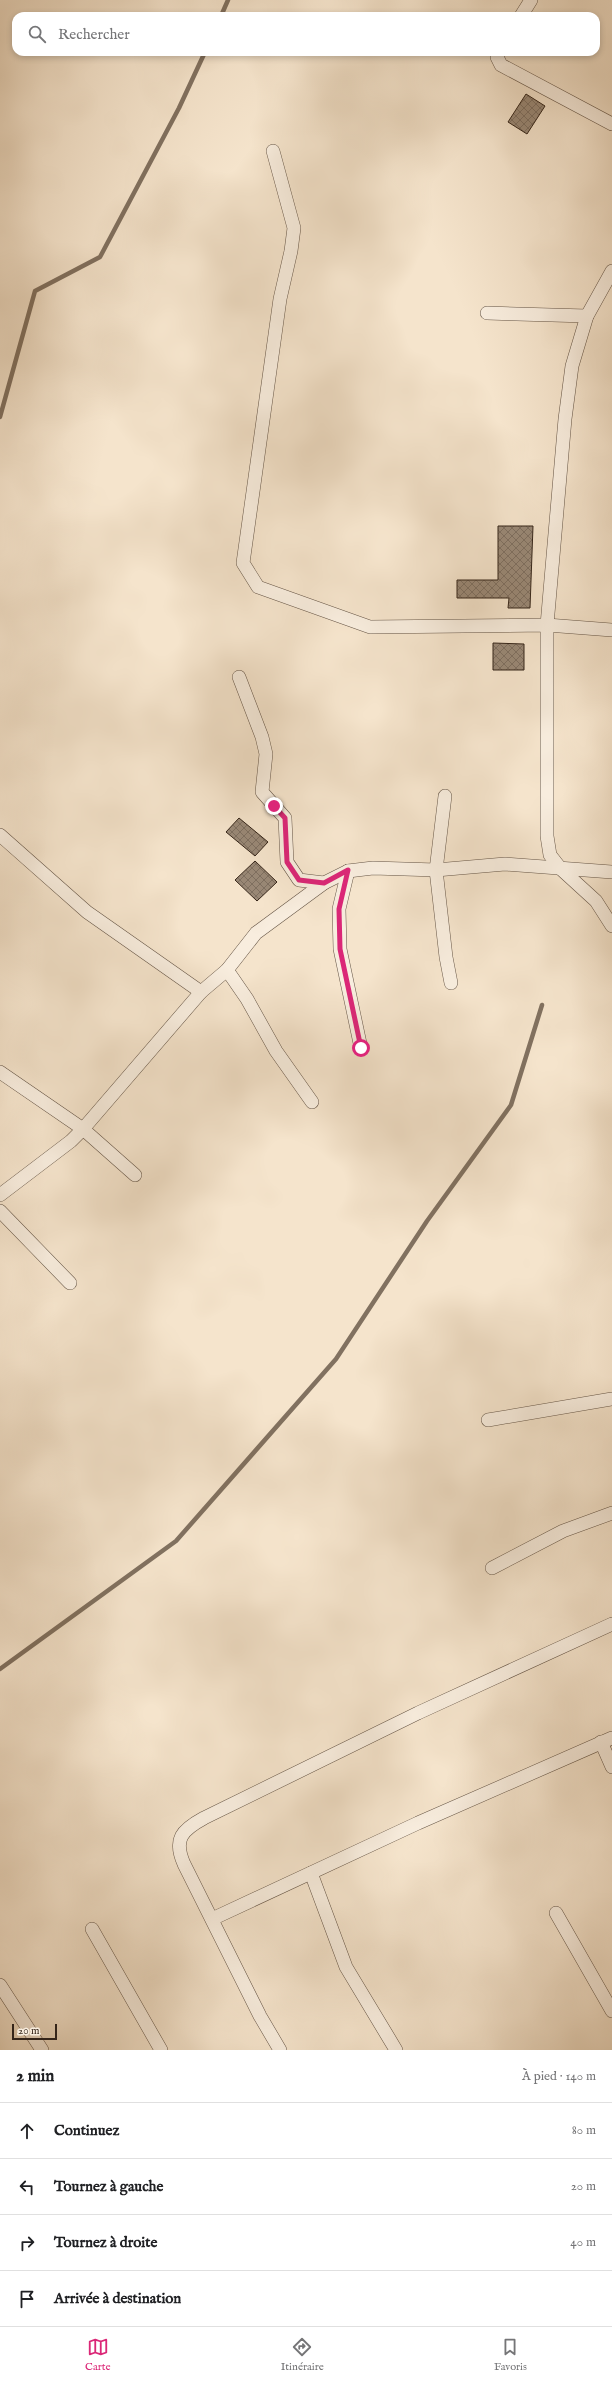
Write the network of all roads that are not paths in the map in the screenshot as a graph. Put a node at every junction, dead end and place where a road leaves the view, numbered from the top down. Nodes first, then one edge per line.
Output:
1 (531, 0) edge
2 (524, 12) edge
3 (497, 56) edge
4 (612, 124) edge
5 (272, 151) dead end
6 (612, 271) edge
7 (487, 313) dead end
8 (587, 316) junction
9 (547, 626) junction
10 (612, 630) edge
11 (239, 677) dead end
12 (445, 796) dead end
13 (0, 835) edge
14 (561, 868) junction
15 (348, 870) junction
16 (436, 870) junction
17 (612, 872) edge
18 (324, 883) junction
19 (612, 926) edge
20 (228, 970) junction
21 (451, 982) dead end
22 (201, 992) junction
23 (361, 1048) dead end
24 (1, 1073) edge
25 (312, 1102) dead end
26 (83, 1129) junction
27 (135, 1176) dead end
28 (0, 1195) edge
29 (0, 1211) edge
30 (70, 1284) dead end
31 (612, 1399) edge
32 (488, 1420) dead end
33 (612, 1513) edge
34 (492, 1568) dead end
35 (612, 1624) edge
36 (607, 1740) edge
37 (612, 1767) edge
38 (310, 1873) junction
39 (556, 1913) dead end
40 (212, 1919) junction
41 (92, 1929) dead end
42 (0, 1985) edge
43 (612, 2011) edge
44 (42, 2050) edge
45 (161, 2050) edge
46 (280, 2050) edge
47 (396, 2050) edge

1 - 2 street
3 - 4 street
5 - 9 street
6 - 8 street
7 - 8 street
8 - 9 street
9 - 10 street
9 - 14 street
11 - 18 street
12 - 16 street
13 - 22 street
14 - 16 street
14 - 17 street
14 - 19 street
15 - 16 street
15 - 18 street
15 - 23 street
16 - 21 street
18 - 20 street
20 - 22 street
20 - 25 street
22 - 26 street
24 - 26 street
26 - 27 street
26 - 28 street
29 - 30 street
31 - 32 street
33 - 34 street
35 - 40 street
36 - 37 street
36 - 38 street
38 - 40 street
38 - 47 street
39 - 43 street
40 - 46 street
41 - 45 street
42 - 44 street

